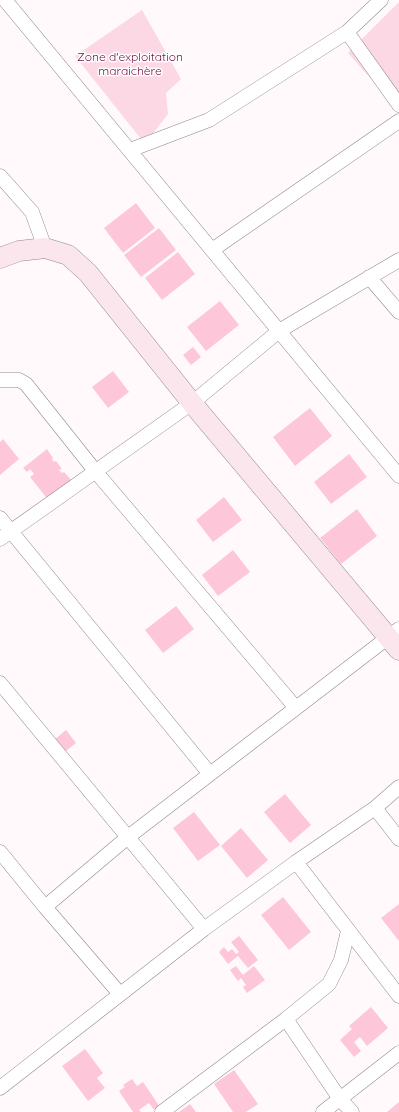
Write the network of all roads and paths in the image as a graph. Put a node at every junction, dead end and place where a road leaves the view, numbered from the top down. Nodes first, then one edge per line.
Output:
1 (5, 0) edge
2 (381, 0) edge
3 (347, 32) junction
4 (399, 105) edge
5 (399, 121) edge
6 (130, 150) junction
7 (0, 176) edge
8 (45, 248) junction
9 (212, 250) junction
10 (0, 258) edge
11 (399, 260) edge
12 (369, 277) junction
13 (384, 295) junction
14 (399, 299) edge
15 (399, 312) edge
16 (279, 331) junction
17 (0, 380) edge
18 (192, 403) junction
19 (96, 472) junction
20 (399, 476) edge
21 (0, 518) edge
22 (5, 535) edge
23 (396, 639) edge
24 (0, 683) edge
25 (296, 708) junction
26 (210, 774) junction
27 (399, 787) edge
28 (375, 808) junction
29 (128, 837) junction
30 (399, 839) edge
31 (0, 852) edge
32 (296, 862) junction
33 (45, 907) junction
34 (204, 929) junction
35 (348, 930) junction
36 (120, 994) junction
37 (399, 996) edge
38 (286, 1019) junction
39 (399, 1052) edge
40 (0, 1088) edge
41 (340, 1099) junction
42 (162, 1112) edge
43 (323, 1112) edge
44 (352, 1112) edge

1 - 6 street
2 - 3 street
3 - 4 street
3 - 6 street
5 - 9 street
6 - 9 street
7 - 8 street
8 - 10 street
8 - 18 street
9 - 16 street
11 - 12 street
12 - 13 street
12 - 16 street
13 - 14 street
13 - 15 street
16 - 18 street
16 - 20 street
17 - 19 street
18 - 19 street
18 - 23 street
19 - 22 street
19 - 25 street
21 - 22 street
22 - 26 street
23 - 25 street
24 - 29 street
25 - 26 street
26 - 29 street
27 - 28 street
28 - 30 street
28 - 32 street
29 - 33 street
29 - 34 street
31 - 33 street
32 - 34 street
32 - 35 street
33 - 36 street
34 - 36 street
35 - 37 street
35 - 38 street
36 - 40 street
38 - 41 street
38 - 42 street
39 - 41 street
41 - 43 street
41 - 44 street

